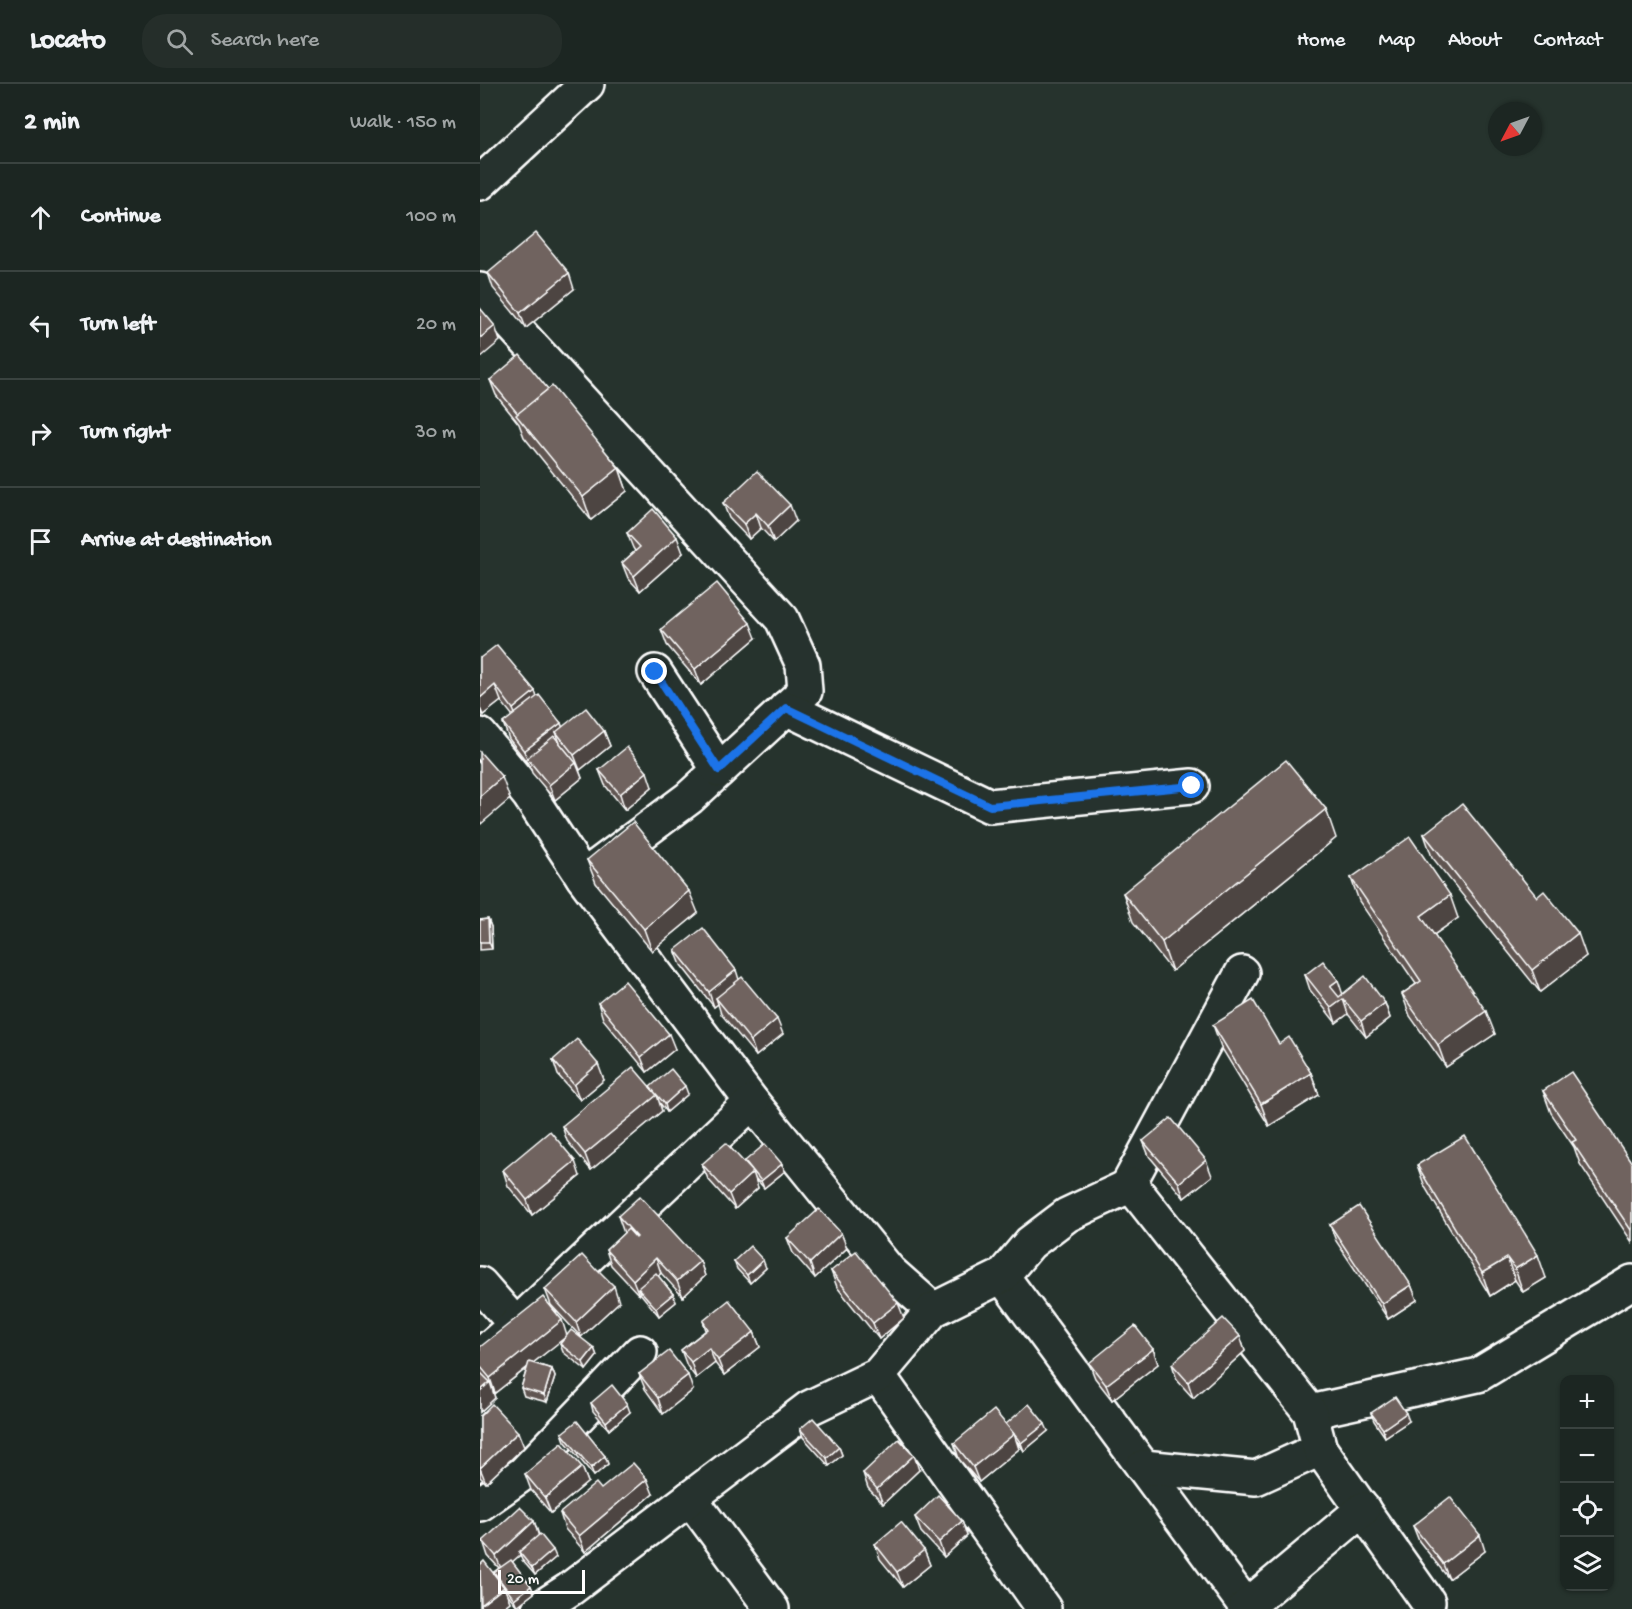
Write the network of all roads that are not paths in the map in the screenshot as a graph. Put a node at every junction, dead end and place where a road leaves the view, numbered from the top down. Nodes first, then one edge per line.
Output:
1 (587, 84) edge
2 (480, 183) edge
3 (480, 290) edge
4 (655, 672) dead end
5 (786, 708) junction
6 (480, 735) edge
7 (719, 770) junction
8 (1192, 786) dead end
9 (583, 877) junction
10 (1242, 973) dead end
11 (752, 1102) junction
12 (1126, 1187) junction
13 (1002, 1276) junction
14 (1632, 1282) edge
15 (480, 1284) edge
16 (933, 1310) junction
17 (516, 1325) junction
18 (640, 1352) dead end
19 (480, 1356) edge
20 (878, 1375) junction
21 (1310, 1412) junction
22 (1320, 1449) junction
23 (1143, 1467) junction
24 (690, 1498) junction
25 (480, 1504) edge
26 (1363, 1509) junction
27 (1428, 1602) dead end
28 (1247, 1608) edge
29 (540, 1609) edge
30 (772, 1609) edge
31 (1044, 1609) edge

1 - 2 street
3 - 5 street
4 - 7 street
5 - 7 street
5 - 8 street
6 - 9 street
7 - 9 street
9 - 11 street
10 - 12 street
11 - 16 street
11 - 17 street
12 - 13 street
12 - 21 street
13 - 16 street
13 - 23 street
14 - 21 street
15 - 17 street
16 - 20 street
17 - 19 street
18 - 25 street
20 - 24 street
20 - 31 street
21 - 22 street
22 - 23 street
22 - 26 street
23 - 28 street
24 - 29 street
24 - 30 street
26 - 27 street
26 - 28 street

